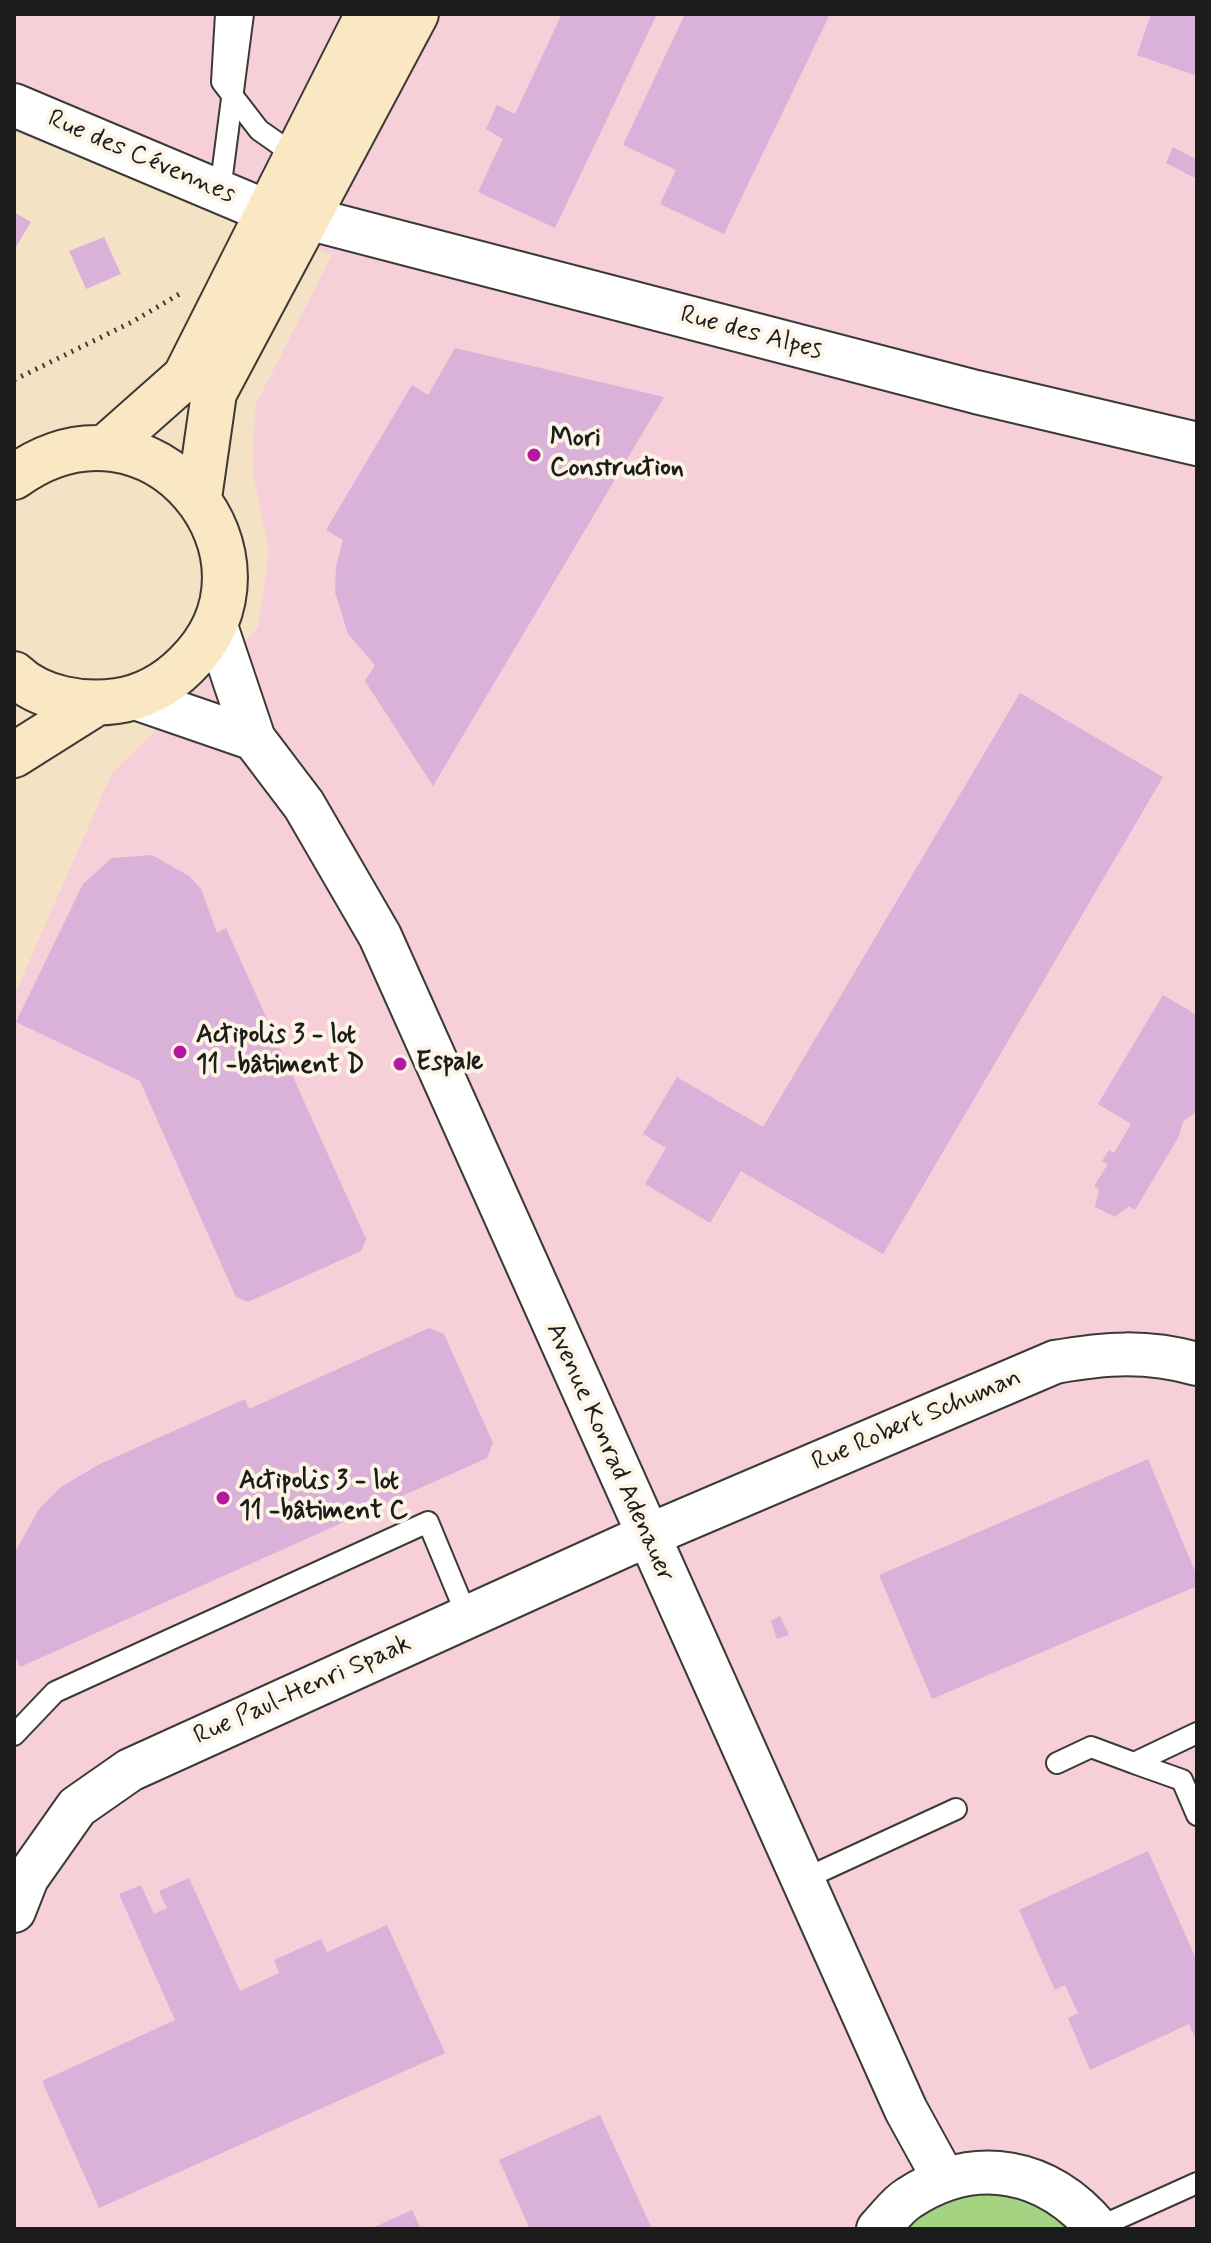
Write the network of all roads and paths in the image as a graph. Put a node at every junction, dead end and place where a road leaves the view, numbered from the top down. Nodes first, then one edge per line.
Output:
1 (226, 14) edge
2 (243, 14) edge
3 (368, 14) edge
4 (416, 14) edge
5 (231, 97) junction
6 (14, 105) edge
7 (296, 156) junction
8 (220, 191) junction
9 (288, 215) junction
10 (185, 290) dead end
11 (14, 380) edge
12 (1197, 444) edge
13 (106, 447) junction
14 (14, 477) edge
15 (199, 498) junction
16 (215, 623) junction
17 (14, 674) edge
18 (115, 701) junction
19 (254, 739) junction
20 (14, 755) edge
21 (1197, 1364) edge
22 (646, 1536) junction
23 (467, 1616) junction
24 (1197, 1733) edge
25 (14, 1735) edge
26 (1057, 1763) dead end
27 (1134, 1763) junction
28 (956, 1809) dead end
29 (1197, 1815) edge
30 (802, 1880) junction
31 (14, 1911) edge
32 (944, 2179) junction
33 (1197, 2183) edge
34 (1098, 2228) edge
35 (878, 2229) edge

1 - 5 lane
2 - 5 lane
3 - 7 main road
4 - 9 main road
5 - 7 lane
5 - 8 lane
6 - 8 street, Rue des Cévennes
7 - 9 main road
8 - 9 street, Rue des Cévennes
9 - 12 street, Rue des Alpes
9 - 13 main road
9 - 15 main road
10 - 11 path
13 - 14 main road
13 - 15 main road
15 - 16 main road
16 - 18 main road
16 - 19 street, Avenue Konrad Adenauer
17 - 18 main road
18 - 19 street
18 - 20 main road
19 - 22 street, Avenue Konrad Adenauer
21 - 22 street, Rue Robert Schuman
22 - 23 street, Rue Paul-Henri Spaak
22 - 30 street, Avenue Konrad Adenauer
23 - 25 lane
23 - 31 street, Rue Paul-Henri Spaak
24 - 27 lane
26 - 27 lane
27 - 29 lane
28 - 30 lane
30 - 32 street, Avenue Konrad Adenauer
32 - 34 street
32 - 35 street
33 - 34 lane

